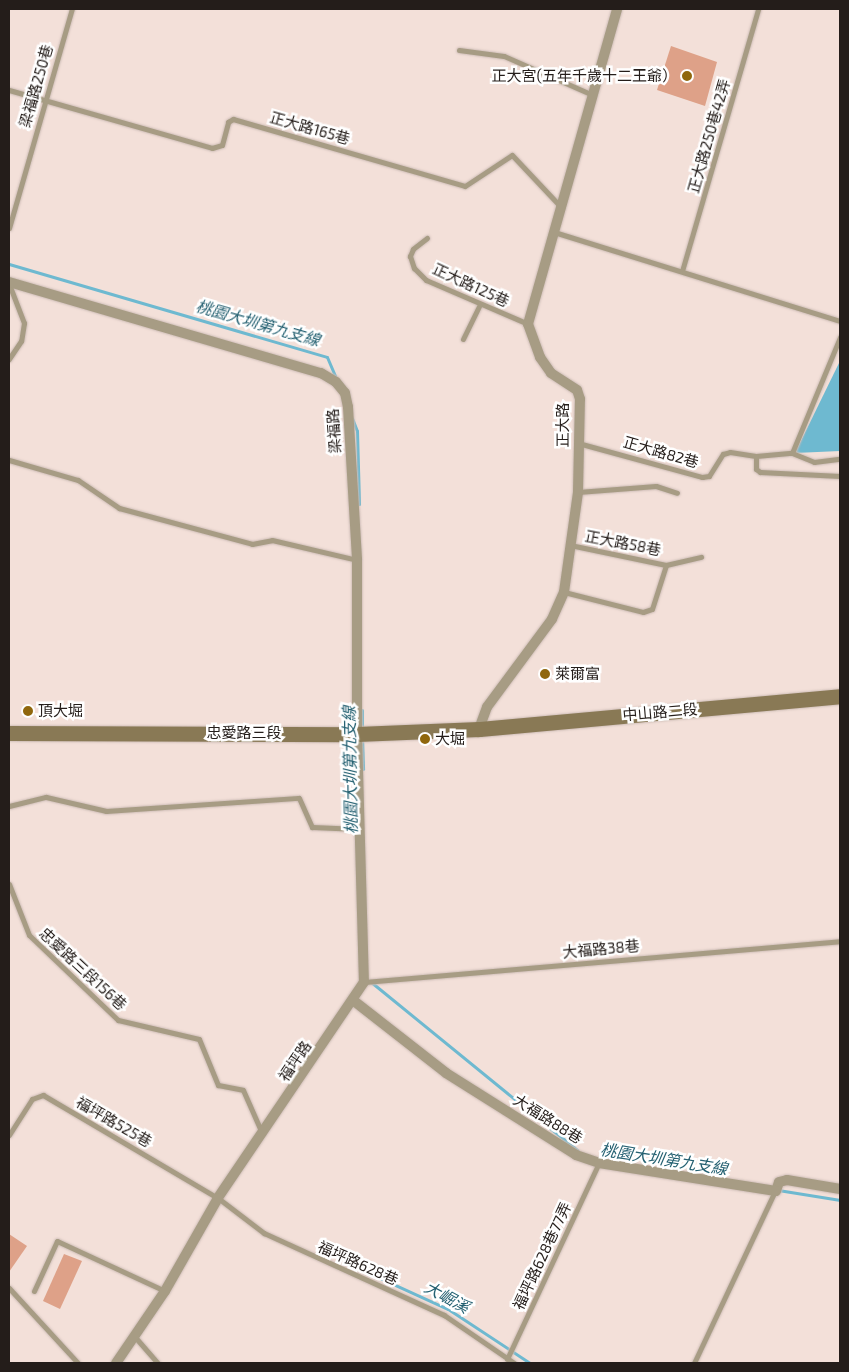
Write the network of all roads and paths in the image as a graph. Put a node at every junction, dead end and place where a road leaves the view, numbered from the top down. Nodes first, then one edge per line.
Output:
1 (72, 9) edge
2 (617, 9) edge
3 (758, 9) edge
4 (459, 50) dead end
5 (9, 90) edge
6 (593, 95) junction
7 (44, 100) junction
8 (560, 206) junction
9 (9, 228) edge
10 (552, 232) junction
11 (427, 238) dead end
12 (682, 271) junction
13 (9, 283) edge
14 (479, 306) junction
15 (840, 321) edge
16 (528, 324) junction
17 (840, 337) edge
18 (463, 339) dead end
19 (9, 347) edge
20 (15, 350) junction
21 (9, 359) edge
22 (578, 443) junction
23 (792, 452) junction
24 (756, 456) junction
25 (9, 460) edge
26 (840, 460) edge
27 (840, 476) edge
28 (578, 492) junction
29 (677, 493) dead end
30 (570, 545) junction
31 (701, 557) dead end
32 (357, 560) junction
33 (666, 564) junction
34 (564, 592) junction
35 (840, 696) edge
36 (480, 729) junction
37 (9, 733) edge
38 (361, 734) junction
39 (9, 806) edge
40 (360, 828) junction
41 (9, 884) edge
42 (840, 941) edge
43 (364, 982) junction
44 (354, 1001) junction
45 (9, 1135) edge
46 (263, 1136) junction
47 (599, 1164) junction
48 (840, 1189) edge
49 (776, 1191) junction
50 (218, 1198) junction
51 (9, 1288) edge
52 (34, 1291) dead end
53 (165, 1291) junction
54 (135, 1337) junction
55 (507, 1359) junction
56 (78, 1363) edge
57 (116, 1363) edge
58 (158, 1363) edge
59 (514, 1363) edge
60 (694, 1363) edge

1 - 7 lane, 梁福路250巷
2 - 6 street
3 - 12 lane, 正大路250巷42弄
4 - 6 lane
5 - 7 lane
6 - 8 street
7 - 8 lane, 正大路165巷
7 - 9 lane, 梁福路250巷
8 - 10 street
10 - 12 lane
10 - 16 street
11 - 14 lane, 正大路125巷
12 - 15 lane
13 - 20 lane
13 - 32 street, 梁福路
14 - 16 lane, 正大路125巷
14 - 18 lane
16 - 22 street, 正大路
17 - 23 lane
19 - 20 lane
20 - 21 lane
22 - 24 lane, 正大路82巷
22 - 28 street, 正大路
23 - 24 lane
23 - 26 lane
24 - 27 lane
25 - 32 lane
28 - 29 lane
28 - 30 street, 正大路
30 - 33 lane, 正大路58巷
30 - 34 street, 正大路
31 - 33 lane, 正大路58巷
32 - 38 street, 梁福路
33 - 34 lane
34 - 36 street, 正大路
35 - 36 main road, 中山路二段
36 - 38 main road, 忠愛路三段
37 - 38 main road, 忠愛路三段
38 - 40 street, 福坪路
39 - 40 lane
40 - 43 street, 福坪路
41 - 46 lane, 忠愛路三段156巷
42 - 43 lane, 大福路38巷
43 - 44 street, 福坪路
44 - 46 street, 福坪路
44 - 47 street, 大福路88巷
45 - 50 lane, 福坪路525巷
46 - 50 street, 福坪路
47 - 49 street, 大福路88巷
47 - 55 lane, 福坪路628巷77弄
48 - 49 street
49 - 60 lane
50 - 53 street, 福坪路
50 - 55 lane, 福坪路628巷
51 - 56 lane
52 - 53 lane
53 - 54 street, 福坪路
54 - 57 street, 福坪路
54 - 58 lane
55 - 59 lane, 福坪路628巷

